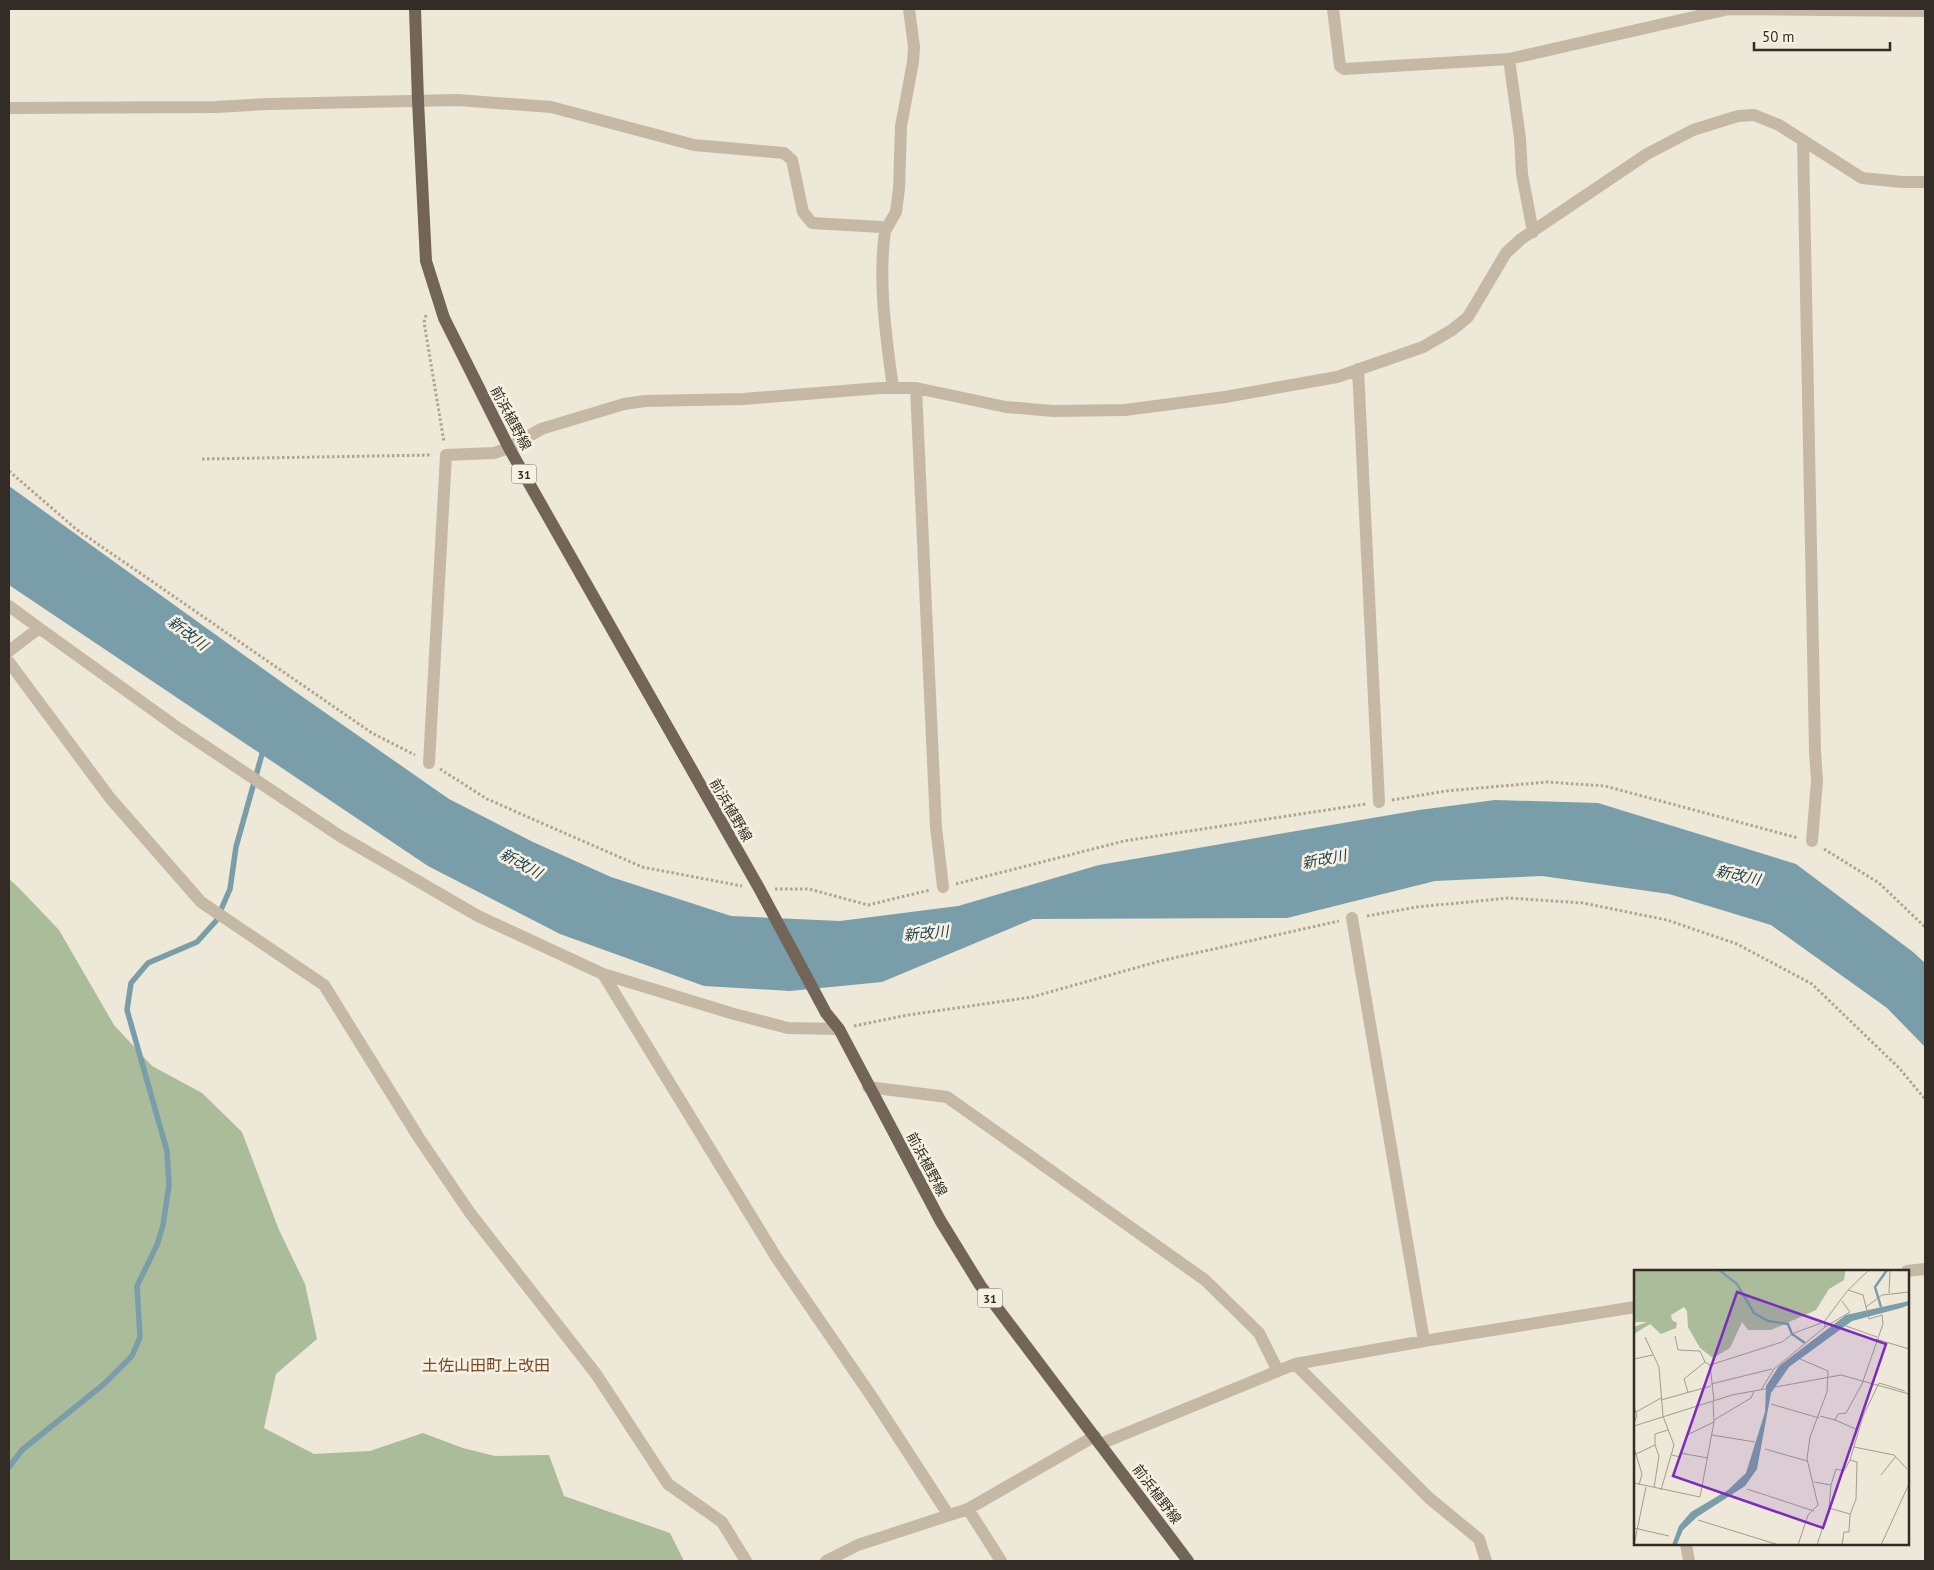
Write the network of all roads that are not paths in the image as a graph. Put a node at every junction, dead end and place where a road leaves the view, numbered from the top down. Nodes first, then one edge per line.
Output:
1 (415, 9) edge
2 (909, 9) edge
3 (1333, 9) edge
4 (1729, 9) edge
5 (1925, 11) edge
6 (1509, 59) junction
7 (418, 101) junction
8 (9, 108) edge
9 (1803, 140) junction
10 (1925, 182) edge
11 (885, 230) junction
12 (1533, 232) junction
13 (1358, 369) junction
14 (893, 388) junction
15 (916, 388) junction
16 (510, 448) junction
17 (9, 606) edge
18 (38, 628) junction
19 (9, 651) edge
20 (9, 662) edge
21 (429, 763) dead end
22 (1379, 802) dead end
23 (1812, 841) dead end
24 (943, 887) dead end
25 (1352, 918) road end
26 (603, 974) junction
27 (839, 1029) junction
28 (868, 1087) junction
29 (1925, 1269) edge
30 (1909, 1271) edge
31 (1634, 1307) edge
32 (1424, 1341) junction
33 (1295, 1364) junction
34 (1278, 1371) junction
35 (1097, 1440) junction
36 (968, 1508) junction
37 (948, 1514) junction
38 (1686, 1545) edge
39 (746, 1561) edge
40 (826, 1561) edge
41 (1002, 1561) edge
42 (1188, 1561) edge
43 (1486, 1561) edge
44 (1689, 1561) edge

1 - 7 main road, 前浜植野線 / 31
2 - 11 street
3 - 6 street
4 - 5 street
4 - 6 street
6 - 12 street
7 - 8 street
7 - 11 street
7 - 16 main road, 前浜植野線 / 31
9 - 10 street
9 - 12 street
9 - 23 street
11 - 14 street
12 - 13 street
13 - 15 street
13 - 22 street
14 - 15 street
14 - 16 street
15 - 24 street
16 - 21 street
16 - 27 main road, 前浜植野線 / 31
17 - 18 street
18 - 19 street
18 - 26 street
20 - 39 street
25 - 32 street
26 - 27 street
26 - 37 street
27 - 28 main road, 前浜植野線 / 31
28 - 34 street
28 - 35 main road, 前浜植野線 / 31
29 - 30 street
31 - 32 street
32 - 33 street
33 - 34 street
33 - 43 street
34 - 35 street
35 - 36 street
35 - 42 main road, 前浜植野線 / 31
36 - 37 street
36 - 41 street
37 - 40 street
38 - 44 street

